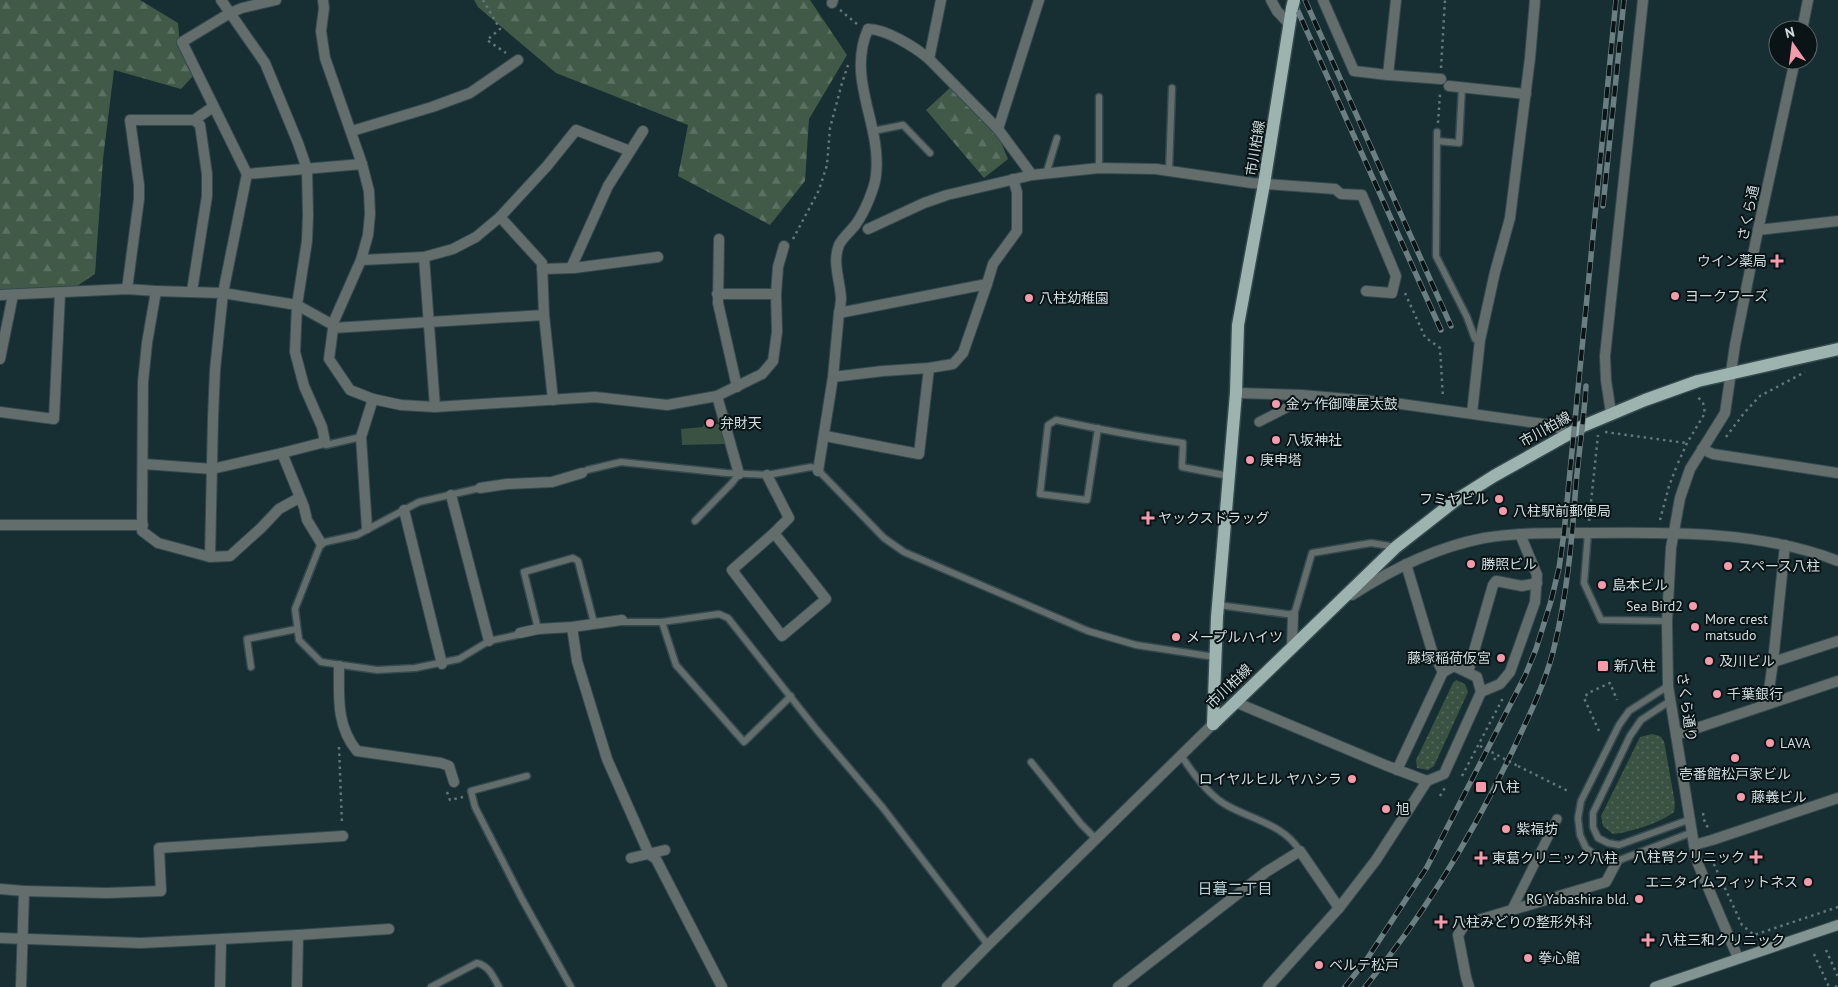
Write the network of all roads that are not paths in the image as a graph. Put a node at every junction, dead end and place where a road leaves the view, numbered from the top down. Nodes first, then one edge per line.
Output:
1 (221, 0) edge
2 (276, 0) edge
3 (323, 0) edge
4 (941, 0) edge
5 (1039, 0) edge
6 (1271, 0) edge
7 (1323, 0) edge
8 (1396, 0) edge
9 (1535, 0) edge
10 (1643, 0) edge
11 (1808, 0) edge
12 (1293, 4) edge
13 (230, 13) junction
14 (1804, 20) edge
15 (1290, 25) junction
16 (929, 59) junction
17 (518, 60) road end
18 (1793, 70) edge
19 (1388, 75) junction
20 (1462, 87) junction
21 (1172, 88) dead end
22 (1526, 94) junction
23 (1099, 97) dead end
24 (213, 107) junction
25 (194, 120) junction
26 (998, 129) junction
27 (352, 130) junction
28 (643, 131) dead end
29 (873, 131) junction
30 (1437, 132) road end
31 (1057, 138) dead end
32 (1437, 141) junction
33 (630, 151) junction
34 (930, 153) dead end
35 (362, 164) junction
36 (1099, 168) junction
37 (307, 169) junction
38 (1169, 171) junction
39 (246, 174) junction
40 (1046, 174) junction
41 (1032, 175) junction
42 (1013, 179) junction
43 (1264, 184) junction
44 (500, 217) junction
45 (1838, 220) edge
46 (868, 230) dead end
47 (1758, 230) junction
48 (720, 239) dead end
49 (784, 246) road end
50 (424, 257) junction
51 (658, 257) dead end
52 (361, 260) junction
53 (571, 268) junction
54 (542, 269) junction
55 (986, 284) junction
56 (126, 290) junction
57 (192, 291) junction
58 (1366, 291) dead end
59 (156, 292) junction
60 (224, 293) junction
61 (60, 294) junction
62 (717, 294) junction
63 (776, 294) junction
64 (13, 295) junction
65 (0, 296) edge
66 (297, 305) junction
67 (839, 313) junction
68 (544, 315) junction
69 (429, 322) junction
70 (333, 326) junction
71 (1480, 340) junction
72 (1838, 349) edge
73 (0, 359) edge
74 (929, 368) junction
75 (1731, 373) junction
76 (833, 377) junction
77 (737, 387) junction
78 (1236, 394) junction
79 (1302, 395) junction
80 (717, 396) junction
81 (373, 400) junction
82 (553, 400) junction
83 (435, 407) junction
84 (0, 412) edge
85 (1472, 413) junction
86 (1611, 413) junction
87 (1259, 422) dead end
88 (1098, 428) junction
89 (1565, 435) junction
90 (825, 436) junction
91 (361, 437) junction
92 (325, 442) junction
93 (1702, 449) junction
94 (282, 453) junction
95 (144, 464) junction
96 (212, 468) junction
97 (818, 471) junction
98 (582, 473) joint
99 (739, 474) junction
100 (1838, 474) edge
101 (767, 475) junction
102 (1229, 476) junction
103 (480, 488) joint
104 (451, 495) junction
105 (299, 498) junction
106 (404, 510) junction
107 (695, 521) dead end
108 (143, 524) junction
109 (0, 525) edge
110 (367, 528) junction
111 (774, 533) junction
112 (1588, 533) junction
113 (1673, 533) junction
114 (1520, 534) junction
115 (321, 543) junction
116 (1785, 545) junction
117 (1396, 547) junction
118 (210, 556) junction
119 (1838, 561) edge
120 (1406, 564) junction
121 (1537, 583) junction
122 (1218, 605) junction
123 (1330, 609) junction
124 (1292, 615) junction
125 (622, 620) joint
126 (1667, 621) junction
127 (662, 622) junction
128 (594, 623) junction
129 (572, 627) junction
130 (538, 628) junction
131 (297, 629) junction
132 (520, 633) joint
133 (489, 641) junction
134 (1838, 641) edge
135 (1292, 646) junction
136 (1215, 657) junction
137 (1773, 662) junction
138 (442, 664) junction
139 (340, 666) junction
140 (251, 667) dead end
141 (1443, 672) junction
142 (1468, 672) junction
143 (1838, 681) edge
144 (1668, 686) junction
145 (1481, 692) junction
146 (791, 696) junction
147 (1670, 701) junction
148 (1235, 702) junction
149 (1767, 704) junction
150 (1213, 724) junction
151 (1676, 735) junction
152 (1181, 756) junction
153 (1031, 762) dead end
154 (1397, 770) junction
155 (527, 776) dead end
156 (1427, 781) junction
157 (454, 782) dead end
158 (1838, 798) edge
159 (1557, 819) dead end
160 (1691, 819) junction
161 (1693, 832) junction
162 (343, 836) road end
163 (1096, 839) junction
164 (1694, 845) junction
165 (666, 850) dead end
166 (1300, 851) junction
167 (649, 854) junction
168 (631, 858) dead end
169 (1617, 861) junction
170 (0, 889) edge
171 (24, 891) junction
172 (1339, 908) junction
173 (1512, 909) junction
174 (1838, 925) edge
175 (389, 929) dead end
176 (298, 935) junction
177 (0, 938) edge
178 (221, 939) junction
179 (22, 940) junction
180 (988, 944) junction
181 (1738, 958) junction
182 (20, 987) edge
183 (220, 987) edge
184 (297, 987) edge
185 (431, 987) edge
186 (499, 987) edge
187 (571, 987) edge
188 (722, 987) edge
189 (948, 987) edge
190 (1118, 987) edge
191 (1268, 987) edge
192 (1469, 987) edge
193 (1657, 987) edge

1 - 13 street
2 - 13 street
3 - 27 street
4 - 16 street
5 - 26 street
6 - 15 street
7 - 19 street
8 - 19 street
9 - 22 street
10 - 86 street
11 - 14 street
12 - 15 main road, 市川柏線
13 - 24 street
13 - 37 street
15 - 43 main road, 市川柏線
16 - 26 street
16 - 29 street
17 - 27 street
18 - 47 street, さくら通
19 - 20 street
20 - 22 street
20 - 32 lane
21 - 38 lane
22 - 71 street
23 - 36 lane
24 - 25 street
24 - 39 street
25 - 56 street
25 - 57 street
26 - 41 street
27 - 35 street
28 - 33 street
29 - 34 lane
29 - 67 street
30 - 32 lane
31 - 40 lane
32 - 71 lane
33 - 44 street
33 - 53 street
35 - 37 street
35 - 52 street
36 - 38 street
36 - 40 street
37 - 39 street
37 - 66 street
38 - 43 street
39 - 60 street
40 - 41 street
41 - 42 street
42 - 46 street
42 - 55 street
43 - 58 street
43 - 78 main road, 市川柏線
44 - 50 street
44 - 54 street
45 - 47 street
47 - 75 street, さくら通
48 - 62 street
49 - 63 street
50 - 52 street
50 - 69 street
51 - 53 street
52 - 70 street
53 - 54 street
54 - 68 street
55 - 67 street
55 - 74 street
56 - 59 street
56 - 61 street
57 - 59 street
57 - 60 street
59 - 95 street
60 - 66 street
60 - 96 street
61 - 64 street
61 - 84 street
62 - 63 street
62 - 77 street
63 - 77 street
64 - 65 street
64 - 73 street
66 - 70 street
66 - 92 street
67 - 76 street
68 - 69 street
68 - 82 street
69 - 70 street
69 - 83 street
70 - 81 street
71 - 85 street
72 - 75 main road, 市川柏線
74 - 76 street
74 - 90 street
75 - 86 main road, 市川柏線
75 - 93 street, さくら通り
76 - 90 street
77 - 80 street
78 - 79 street
78 - 102 main road, 市川柏線
79 - 85 street
79 - 87 street
80 - 82 street
80 - 99 street
81 - 83 street
81 - 91 street
82 - 83 street
85 - 89 street
86 - 89 main road, 市川柏線
88 - 88 lane
88 - 102 lane
89 - 117 main road, 市川柏線
90 - 97 street
91 - 92 lane
91 - 110 street
92 - 94 street
93 - 100 street
93 - 113 street, さくら通り
94 - 96 street
94 - 105 street
95 - 96 street
95 - 108 street
96 - 118 street
97 - 101 lane
97 - 136 lane
98 - 99 lane
98 - 103 street
99 - 101 lane
99 - 107 lane
101 - 111 street
102 - 122 main road, 市川柏線
103 - 104 lane
104 - 106 lane
104 - 133 street
105 - 115 street
105 - 118 street
106 - 110 lane
106 - 138 street
108 - 109 street
108 - 118 street
110 - 115 lane
111 - 111 street
112 - 113 street
112 - 114 street
112 - 126 lane
113 - 116 street
113 - 126 street, さくら通り
114 - 120 street
114 - 121 street
115 - 131 lane
116 - 119 street
116 - 137 street
117 - 123 main road, 市川柏線
117 - 124 lane
120 - 123 street
120 - 141 street
121 - 142 street
121 - 145 street
122 - 124 lane
122 - 136 main road, 市川柏線
123 - 135 main road, 市川柏線
124 - 135 street
125 - 127 lane
125 - 128 street
126 - 144 street, さくら通り
127 - 146 lane
127 - 146 lane
128 - 129 street
128 - 130 lane
129 - 130 street
129 - 167 street
130 - 132 street
131 - 139 lane
131 - 140 lane
132 - 133 lane
133 - 138 lane
134 - 137 street
135 - 148 main road, 市川柏線
136 - 150 main road, 市川柏線
137 - 149 street
138 - 139 lane
139 - 157 street
141 - 142 street
141 - 154 street
142 - 145 street
143 - 149 street
144 - 147 street, さくら通り
144 - 169 lane
145 - 156 street
146 - 180 lane
147 - 151 street, さくら通り
147 - 160 lane
148 - 150 main road, 市川柏線
148 - 154 street
149 - 151 street
150 - 152 street
151 - 160 street, さくら通り
152 - 163 street
152 - 166 lane
153 - 163 lane
154 - 156 street
155 - 187 lane
156 - 172 street
158 - 164 street
159 - 173 street
160 - 161 street, さくら通り
161 - 164 street, さくら通り
161 - 169 lane
162 - 171 street
163 - 180 street
164 - 181 street, さくら通り
165 - 167 street
166 - 172 street
166 - 190 street
167 - 168 street
167 - 188 street
169 - 173 street
170 - 171 street
171 - 179 street
172 - 191 street
173 - 192 street
174 - 181 main road
175 - 176 street
176 - 178 street
176 - 184 street
177 - 179 street
178 - 179 street
178 - 183 street
179 - 182 street
180 - 189 street
181 - 193 main road
185 - 186 lane

